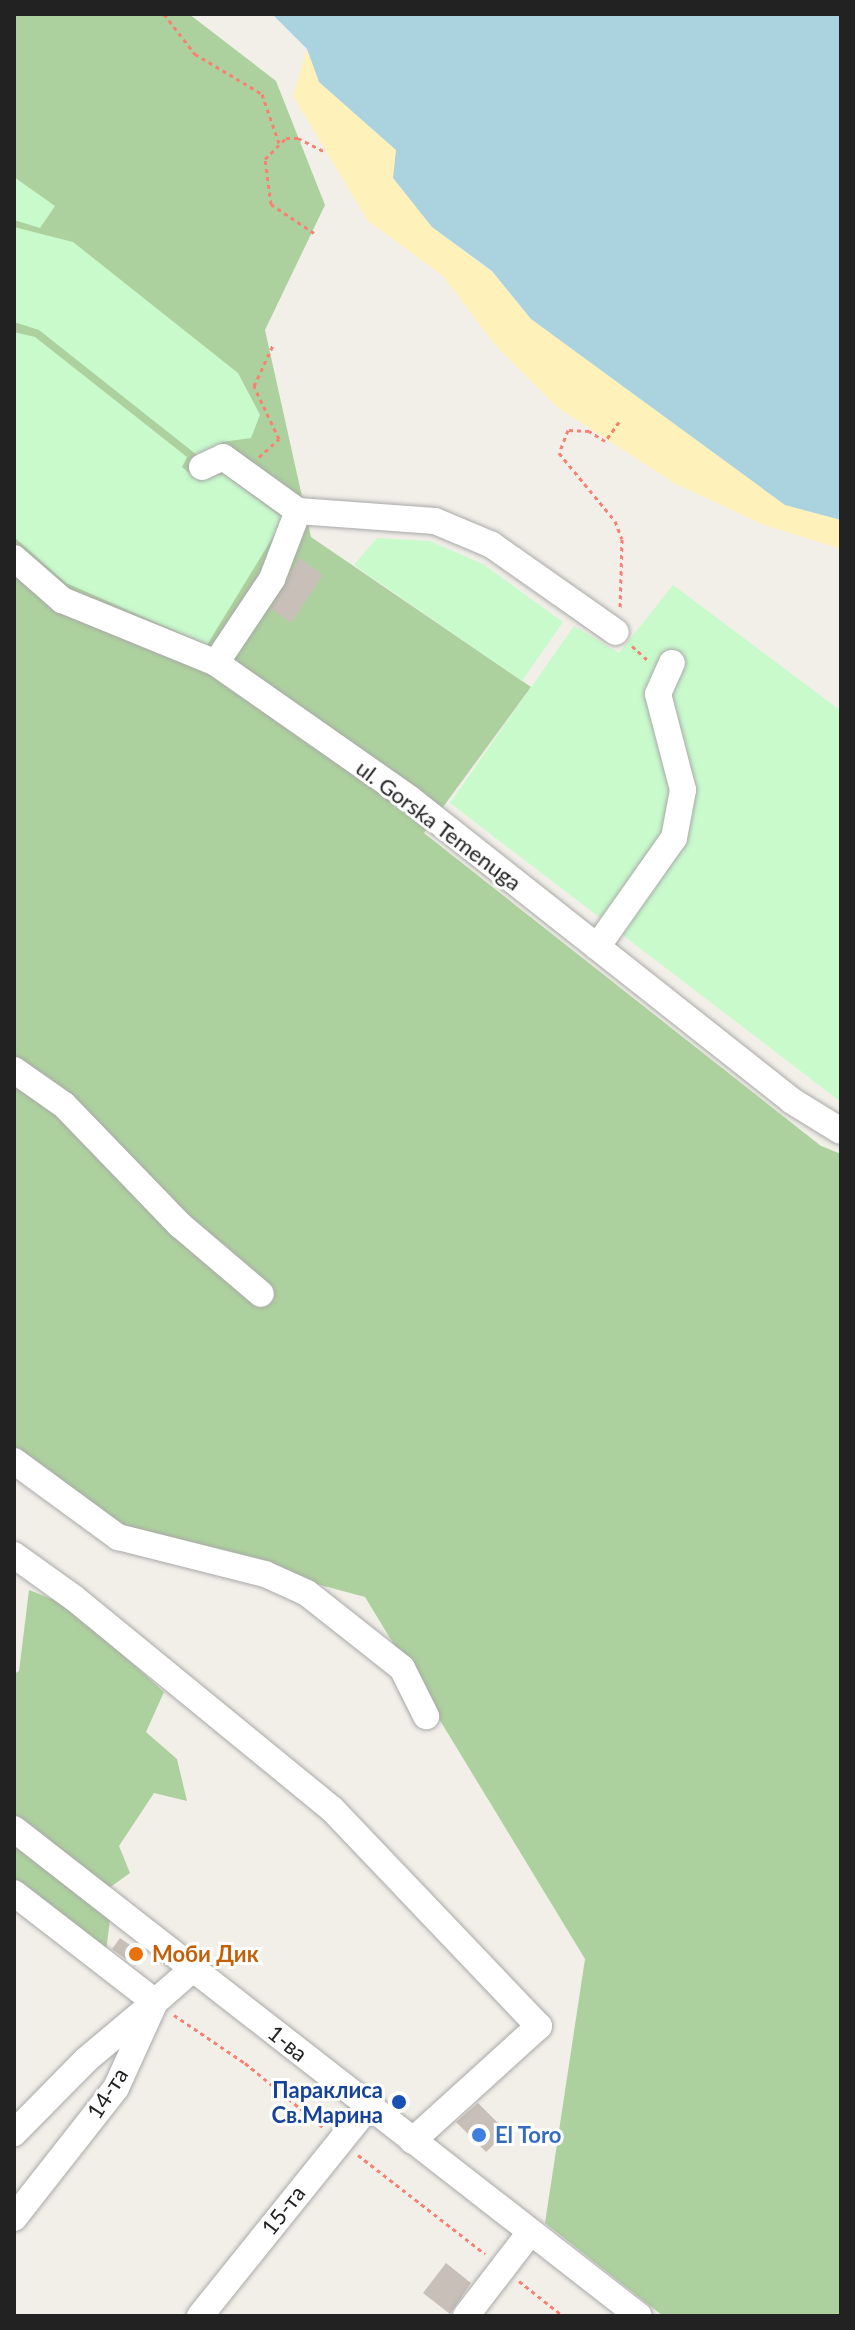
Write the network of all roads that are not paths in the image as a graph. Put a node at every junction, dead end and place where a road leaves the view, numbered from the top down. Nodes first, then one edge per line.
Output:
1 (202, 467) dead end
2 (298, 511) junction
3 (14, 558) edge
4 (616, 632) road end
5 (216, 663) junction
6 (669, 669) road end
7 (597, 947) junction
8 (14, 1070) edge
9 (841, 1131) edge
10 (261, 1294) dead end
11 (14, 1461) edge
12 (14, 1555) edge
13 (426, 1716) dead end
14 (14, 1829) edge
15 (14, 1893) edge
16 (195, 1967) junction
17 (155, 2002) junction
18 (86, 2060) junction
19 (116, 2088) junction
20 (368, 2107) junction
21 (14, 2133) edge
22 (412, 2141) junction
23 (14, 2218) edge
24 (529, 2234) junction
25 (200, 2316) edge
26 (466, 2316) edge
27 (639, 2316) edge

1 - 2 street
2 - 4 street
2 - 5 street
3 - 5 street, ul. Gorska Temenuga
5 - 7 street, ul. Gorska Temenuga
6 - 7 street
7 - 9 street, ul. Gorska Temenuga
8 - 10 street
11 - 13 street
12 - 22 street
14 - 16 street, 1-ва
15 - 17 street
16 - 17 street, 14-та
16 - 20 street, 1-ва
17 - 18 street
17 - 19 street, 14-та
18 - 19 street
18 - 21 street
19 - 23 street, 14-та
20 - 22 street, 1-ва
20 - 25 street, 15-та
22 - 24 street, 1-ва
24 - 26 street
24 - 27 street, 1-ва

